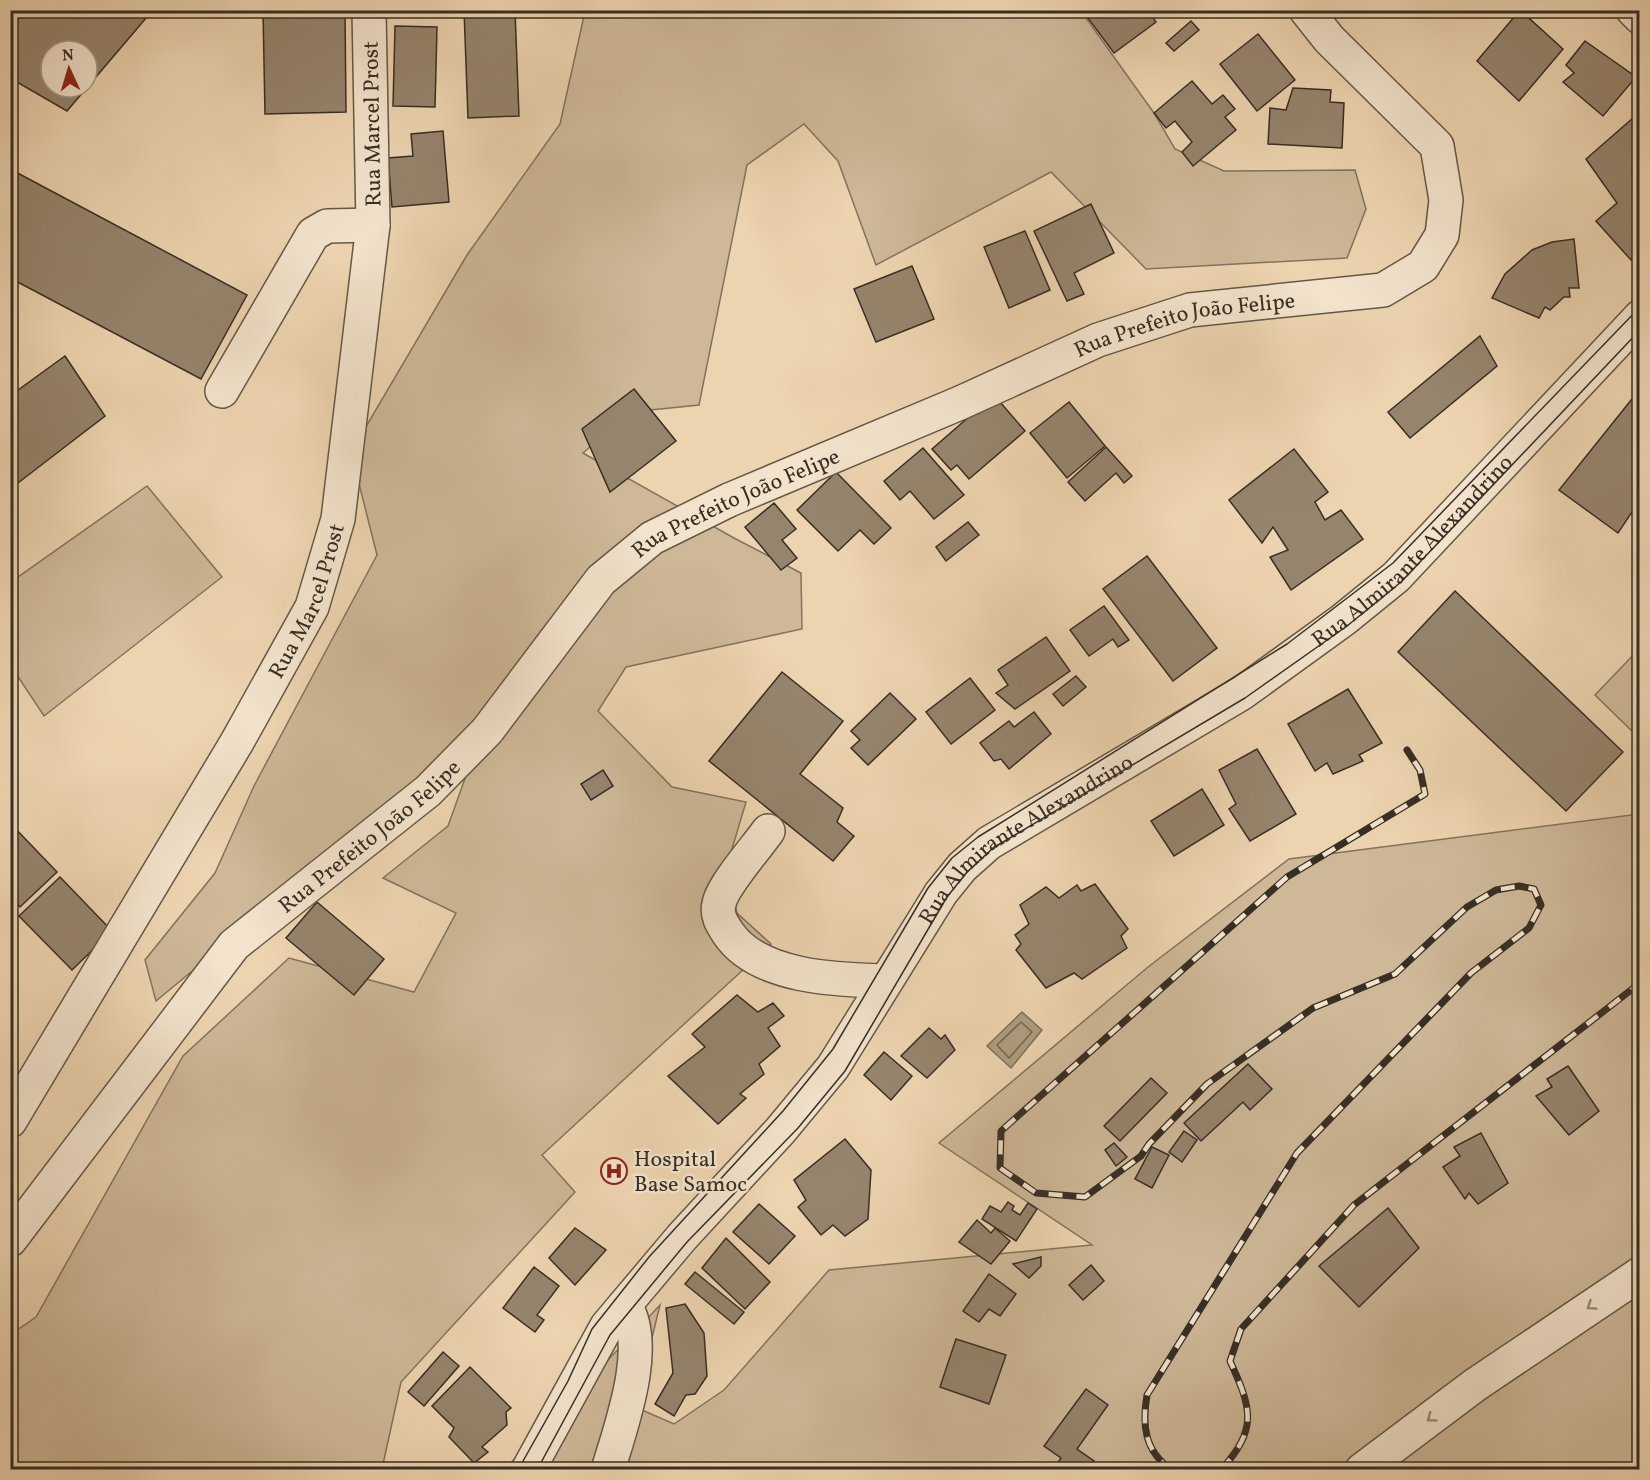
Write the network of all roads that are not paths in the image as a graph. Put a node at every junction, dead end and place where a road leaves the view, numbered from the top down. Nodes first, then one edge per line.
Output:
1 (369, 10) edge
2 (1306, 10) edge
3 (1633, 10) edge
4 (1640, 17) edge
5 (373, 225) junction
6 (1640, 316) edge
7 (222, 391) dead end
8 (768, 831) dead end
9 (886, 981) junction
10 (10, 1121) edge
11 (11, 1240) edge
12 (1640, 1274) edge
13 (625, 1305) junction
14 (528, 1470) edge
15 (608, 1470) edge
16 (1362, 1470) edge

1 - 5 street, Rua Marcel Prost
2 - 11 street, Rua Prefeito João Felipe
3 - 4 street
5 - 7 street
5 - 10 street, Rua Marcel Prost
6 - 9 street, Rua Almirante Alexandrino
8 - 9 street
9 - 13 street, Rua Almirante Alexandrino
12 -> 16 street
13 - 14 street, Rua Almirante Alexandrino
13 - 15 street

